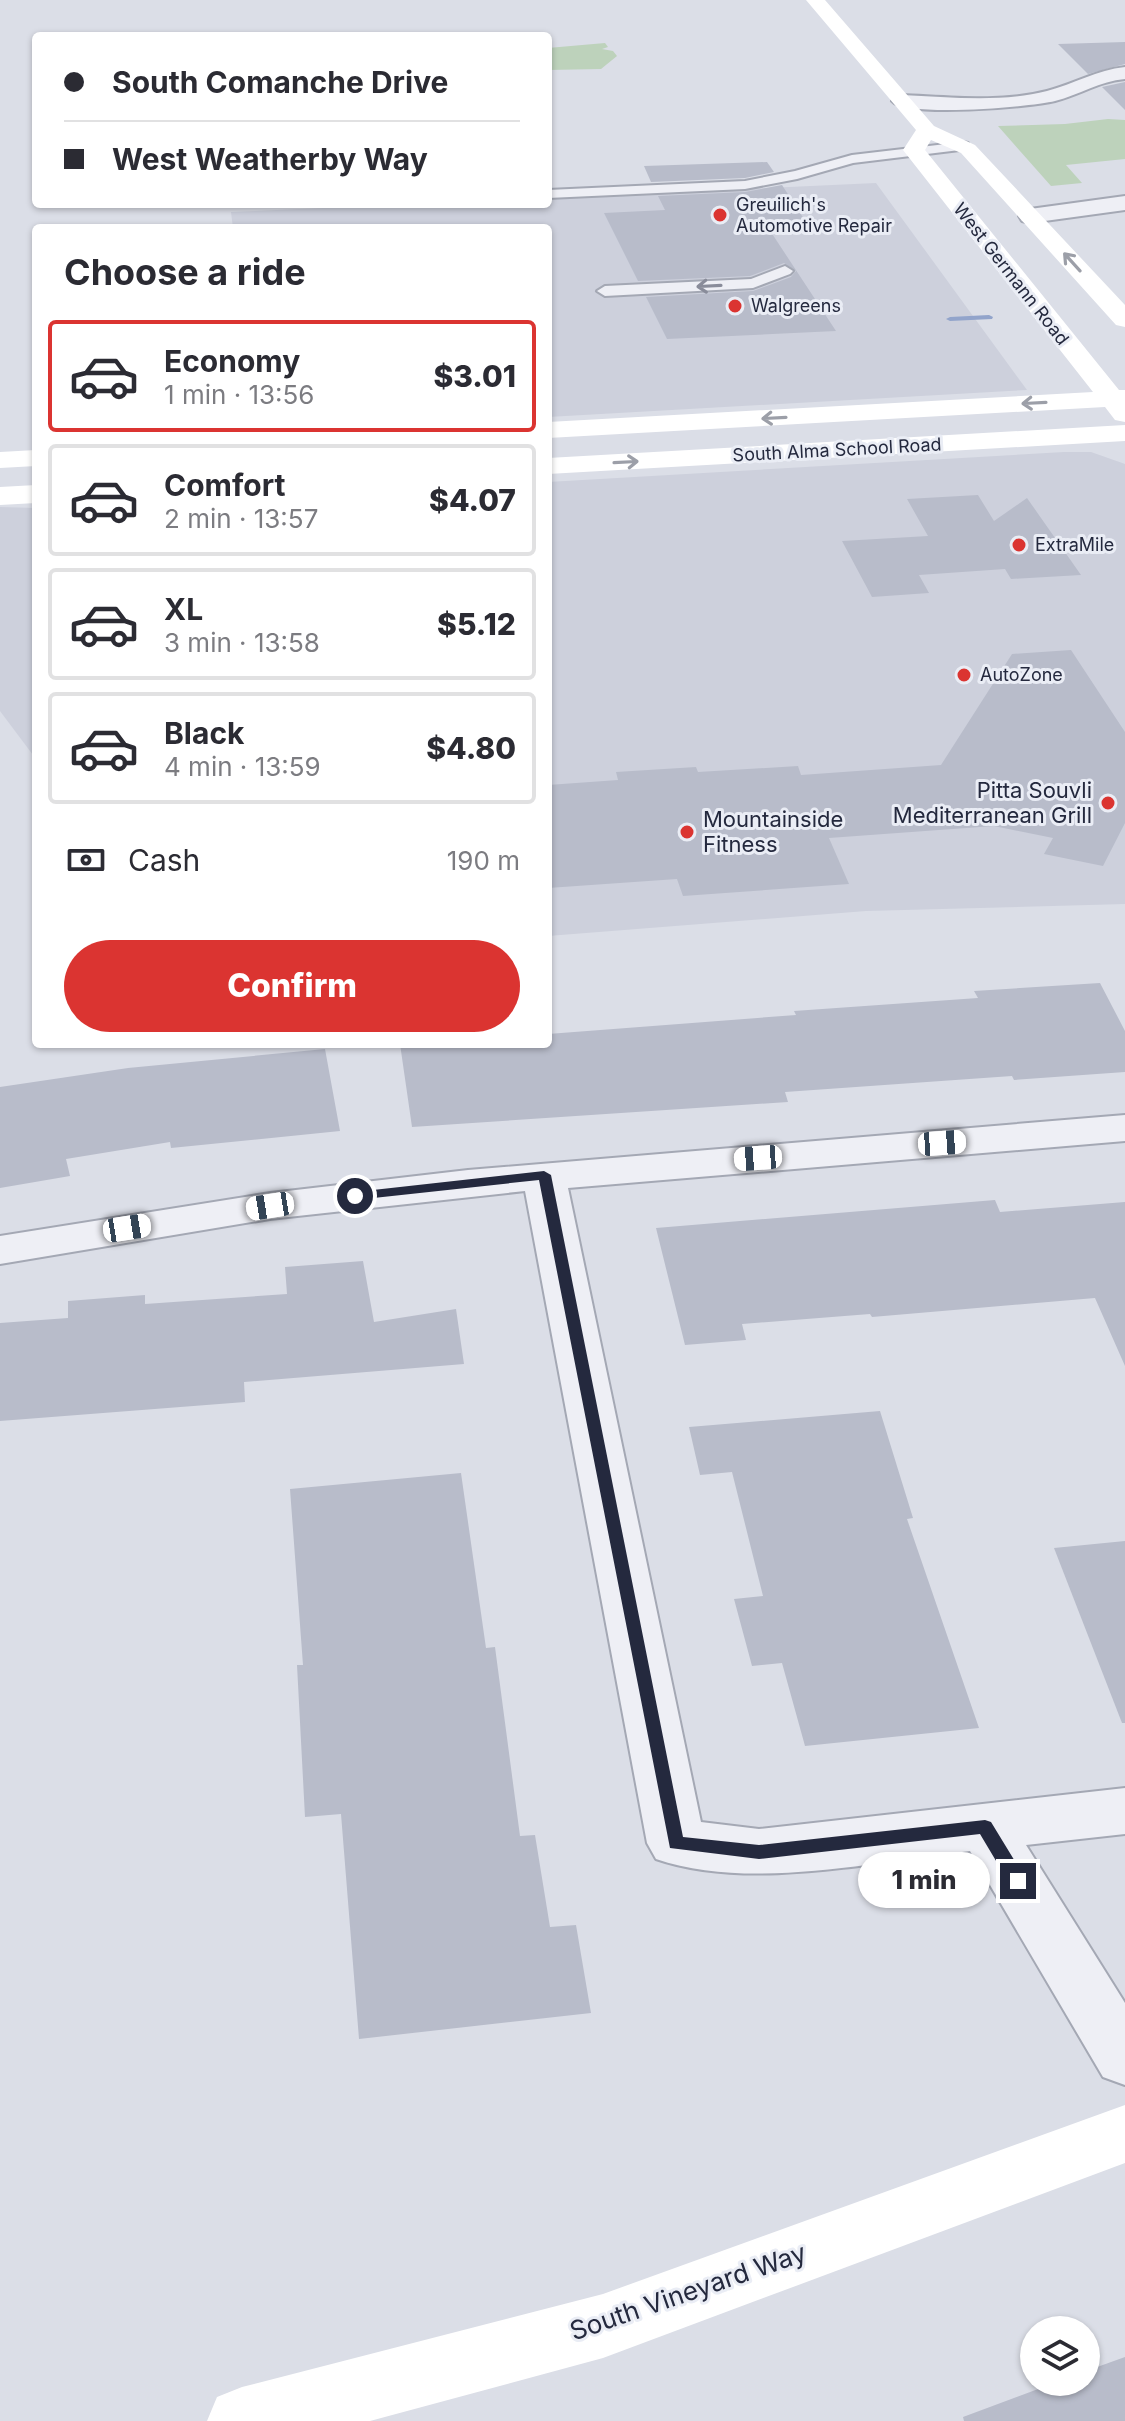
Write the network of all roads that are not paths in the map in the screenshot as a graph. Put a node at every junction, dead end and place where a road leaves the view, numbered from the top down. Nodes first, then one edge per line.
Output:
1 (815, 0) edge
2 (1111, 74) edge
3 (902, 101) junction
4 (920, 140) junction
5 (552, 194) edge
6 (1125, 203) edge
7 (1030, 216) junction
8 (1125, 218) edge
9 (785, 271) dead end
10 (605, 291) dead end
11 (1125, 320) edge
12 (1121, 404) edge
13 (552, 430) edge
14 (1125, 433) edge
15 (32, 458) edge
16 (0, 460) edge
17 (552, 466) edge
18 (32, 494) edge
19 (0, 496) edge
20 (1125, 1128) edge
21 (544, 1175) junction
22 (0, 1250) edge
23 (1125, 1811) edge
24 (985, 1827) junction
25 (1125, 2058) edge
26 (1125, 2134) edge
27 (242, 2421) edge

1 - 3 main road, West Germann Road
2 - 3 street
3 - 4 main road, West Germann Road
4 - 5 lane
4 - 7 main road, West Germann Road
4 - 12 main road, West Germann Road
6 - 7 street
7 - 8 street
11 -> 7 main road, West Germann Road
9 -> 10 lane
12 -> 13 main road, South Alma School Road
17 -> 14 main road, South Alma School Road
15 - 16 main road
18 - 19 main road
20 - 21 street
21 - 22 street
21 - 24 street
23 - 24 street
24 - 25 street
26 - 27 main road, South Vineyard Way

